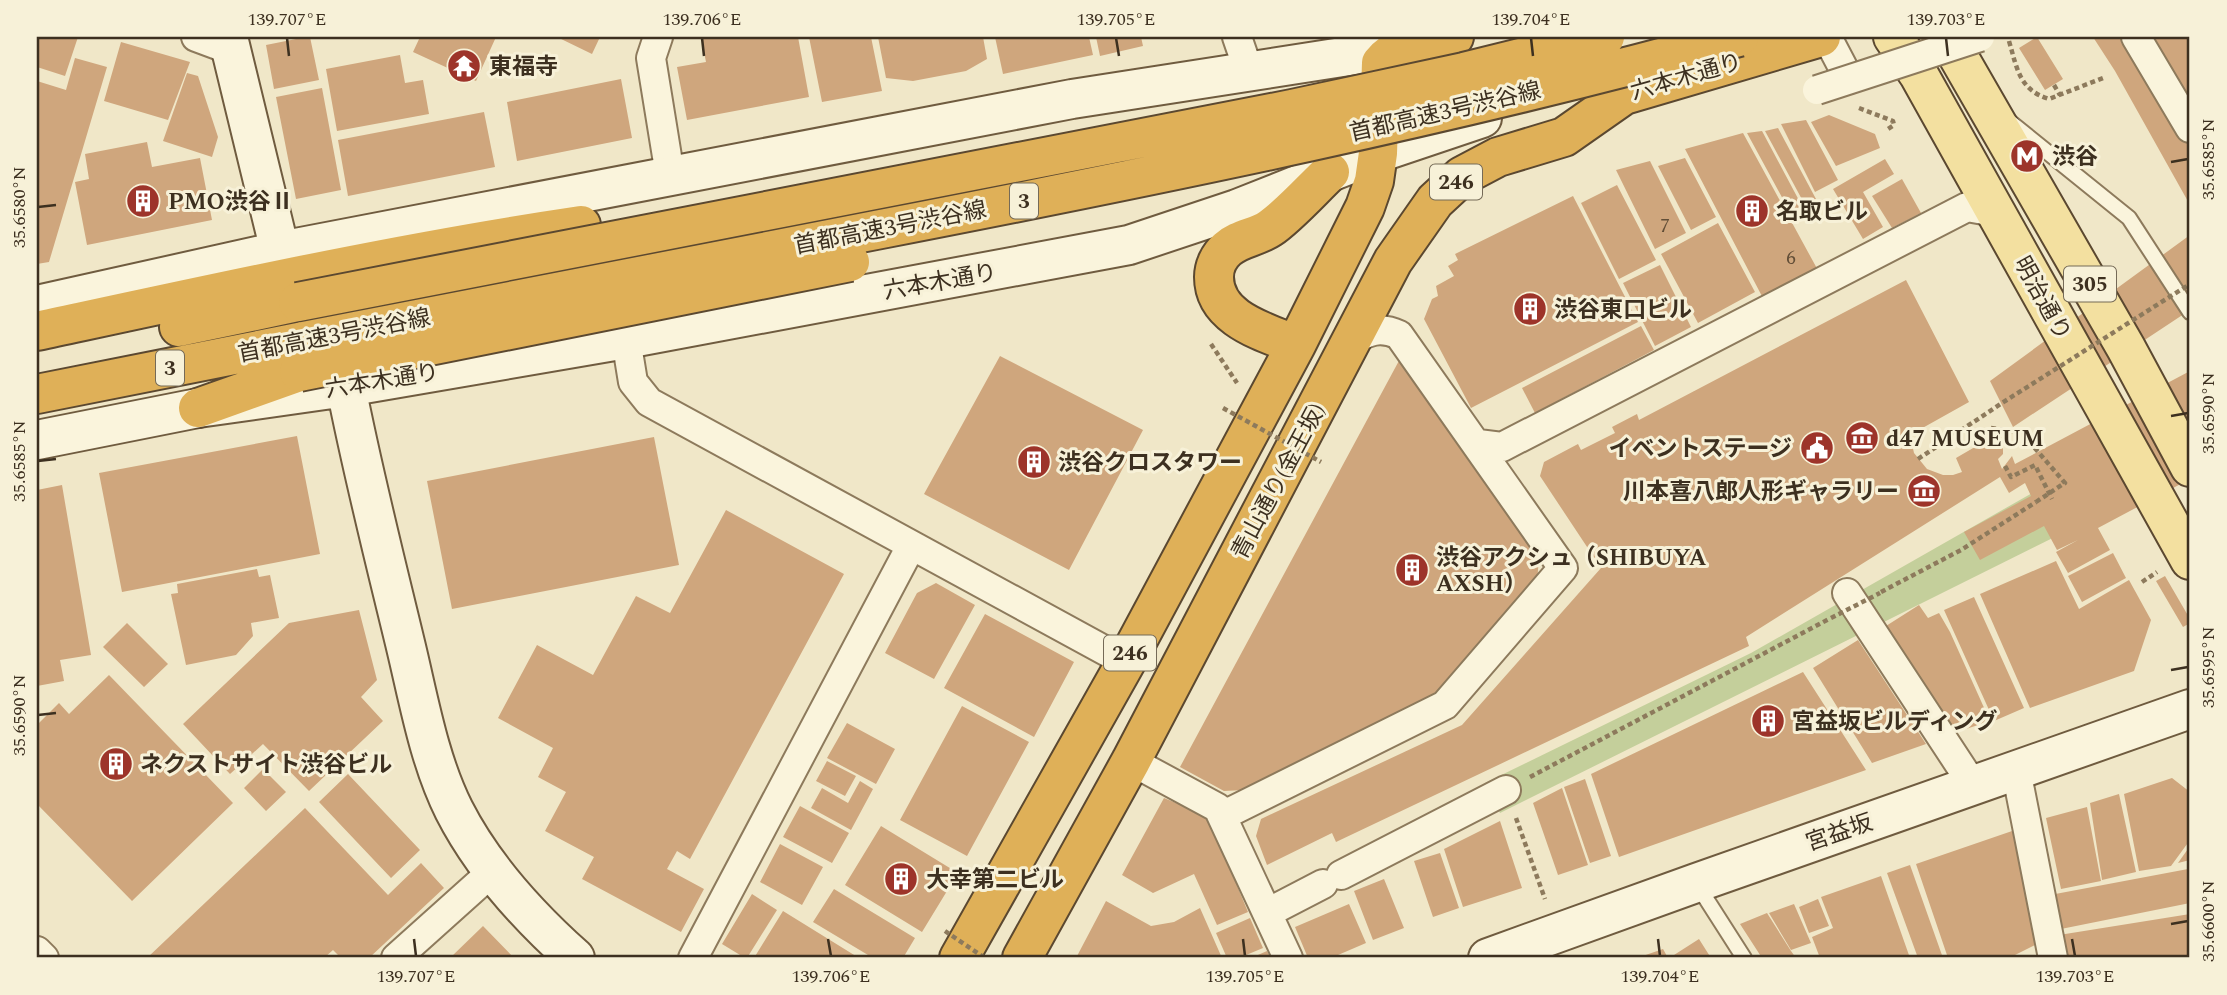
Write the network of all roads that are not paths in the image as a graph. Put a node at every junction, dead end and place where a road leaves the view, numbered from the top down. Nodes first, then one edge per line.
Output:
1 (658, 37) edge
2 (1454, 37) edge
3 (1605, 37) edge
4 (1739, 37) edge
5 (1821, 37) edge
6 (1827, 37) edge
7 (1893, 37) edge
8 (1947, 37) edge
9 (1980, 37) edge
10 (2136, 37) edge
11 (218, 41) edge
12 (1399, 42) edge
13 (1243, 54) edge
14 (1849, 79) junction
15 (1624, 95) junction
16 (1822, 103) dead end
17 (1987, 104) junction
18 (2190, 128) edge
19 (1378, 153) junction
20 (1329, 172) junction
21 (670, 175) junction
22 (1237, 209) junction
23 (1995, 212) junction
24 (288, 276) junction
25 (37, 305) edge
26 (2190, 312) edge
27 (37, 331) edge
28 (626, 339) junction
29 (1351, 341) junction
30 (1296, 345) junction
31 (37, 356) edge
32 (301, 357) junction
33 (346, 387) junction
34 (37, 394) edge
35 (198, 408) junction
36 (37, 440) edge
37 (1478, 444) junction
38 (2190, 467) edge
39 (911, 546) junction
40 (2176, 569) edge
41 (1847, 593) dead end
42 (1126, 662) junction
43 (2190, 709) edge
44 (1131, 761) junction
45 (2016, 770) junction
46 (1973, 785) junction
47 (1506, 790) road end
48 (1222, 816) junction
49 (493, 871) junction
50 (1696, 883) junction
51 (1267, 913) junction
52 (952, 945) edge
53 (37, 951) edge
54 (2046, 955) edge
55 (44, 958) edge
56 (396, 958) edge
57 (575, 958) edge
58 (693, 958) edge
59 (1022, 958) edge
60 (1289, 958) edge
61 (1488, 958) edge
62 (1744, 958) edge

1 - 21 street
2 - 12 highway
3 - 24 highway, 首都高速3号渋谷線 / 3, bridge
4 - 32 highway, 首都高速3号渋谷線 / 3, bridge
5 - 15 highway, 六本木通り / 246
6 - 14 street
7 - 23 main road, 明治通り / 305
8 - 17 main road, 明治通り / 305
9 - 14 street, bridge
10 - 18 street
11 - 24 main road
12 - 13 main road
12 - 19 highway, 246
13 - 21 main road
13 - 22 main road
14 - 16 street, bridge
15 - 19 main road, 六本木通り
15 - 29 highway, 青山通り(金王坂) / 246
17 - 26 lane
17 - 38 main road, 明治通り / 305
19 - 20 main road, 六本木通り
19 - 30 highway, 246
20 - 22 main road, 六本木通り
20 - 30 highway
21 - 24 main road
22 - 28 main road, 六本木通り
23 - 37 street
23 - 40 main road, 明治通り / 305
24 - 25 main road
24 - 27 highway
24 - 31 highway, 首都高速3号渋谷線 / 3
28 - 33 main road, 六本木通り
28 - 39 street
29 - 37 street
29 - 44 highway, 青山通り(金王坂) / 246
30 - 42 highway, 246
32 - 34 highway, 首都高速3号渋谷線 / 3
32 - 35 highway
33 - 35 main road, 六本木通り
33 - 49 main road
35 - 36 main road, 六本木通り
37 - 48 street
39 - 42 street
39 - 58 street
41 - 46 street
42 - 52 highway, 246
43 - 45 main road, 宮益坂
44 - 48 street
44 - 59 highway, 青山通り(金王坂) / 246
45 - 46 main road, 宮益坂
45 - 54 street
46 - 50 main road, 宮益坂
47 - 51 street
48 - 51 street
49 - 56 street
49 - 57 main road
50 - 61 main road, 宮益坂
50 - 62 lane
51 - 60 street
53 - 55 street

